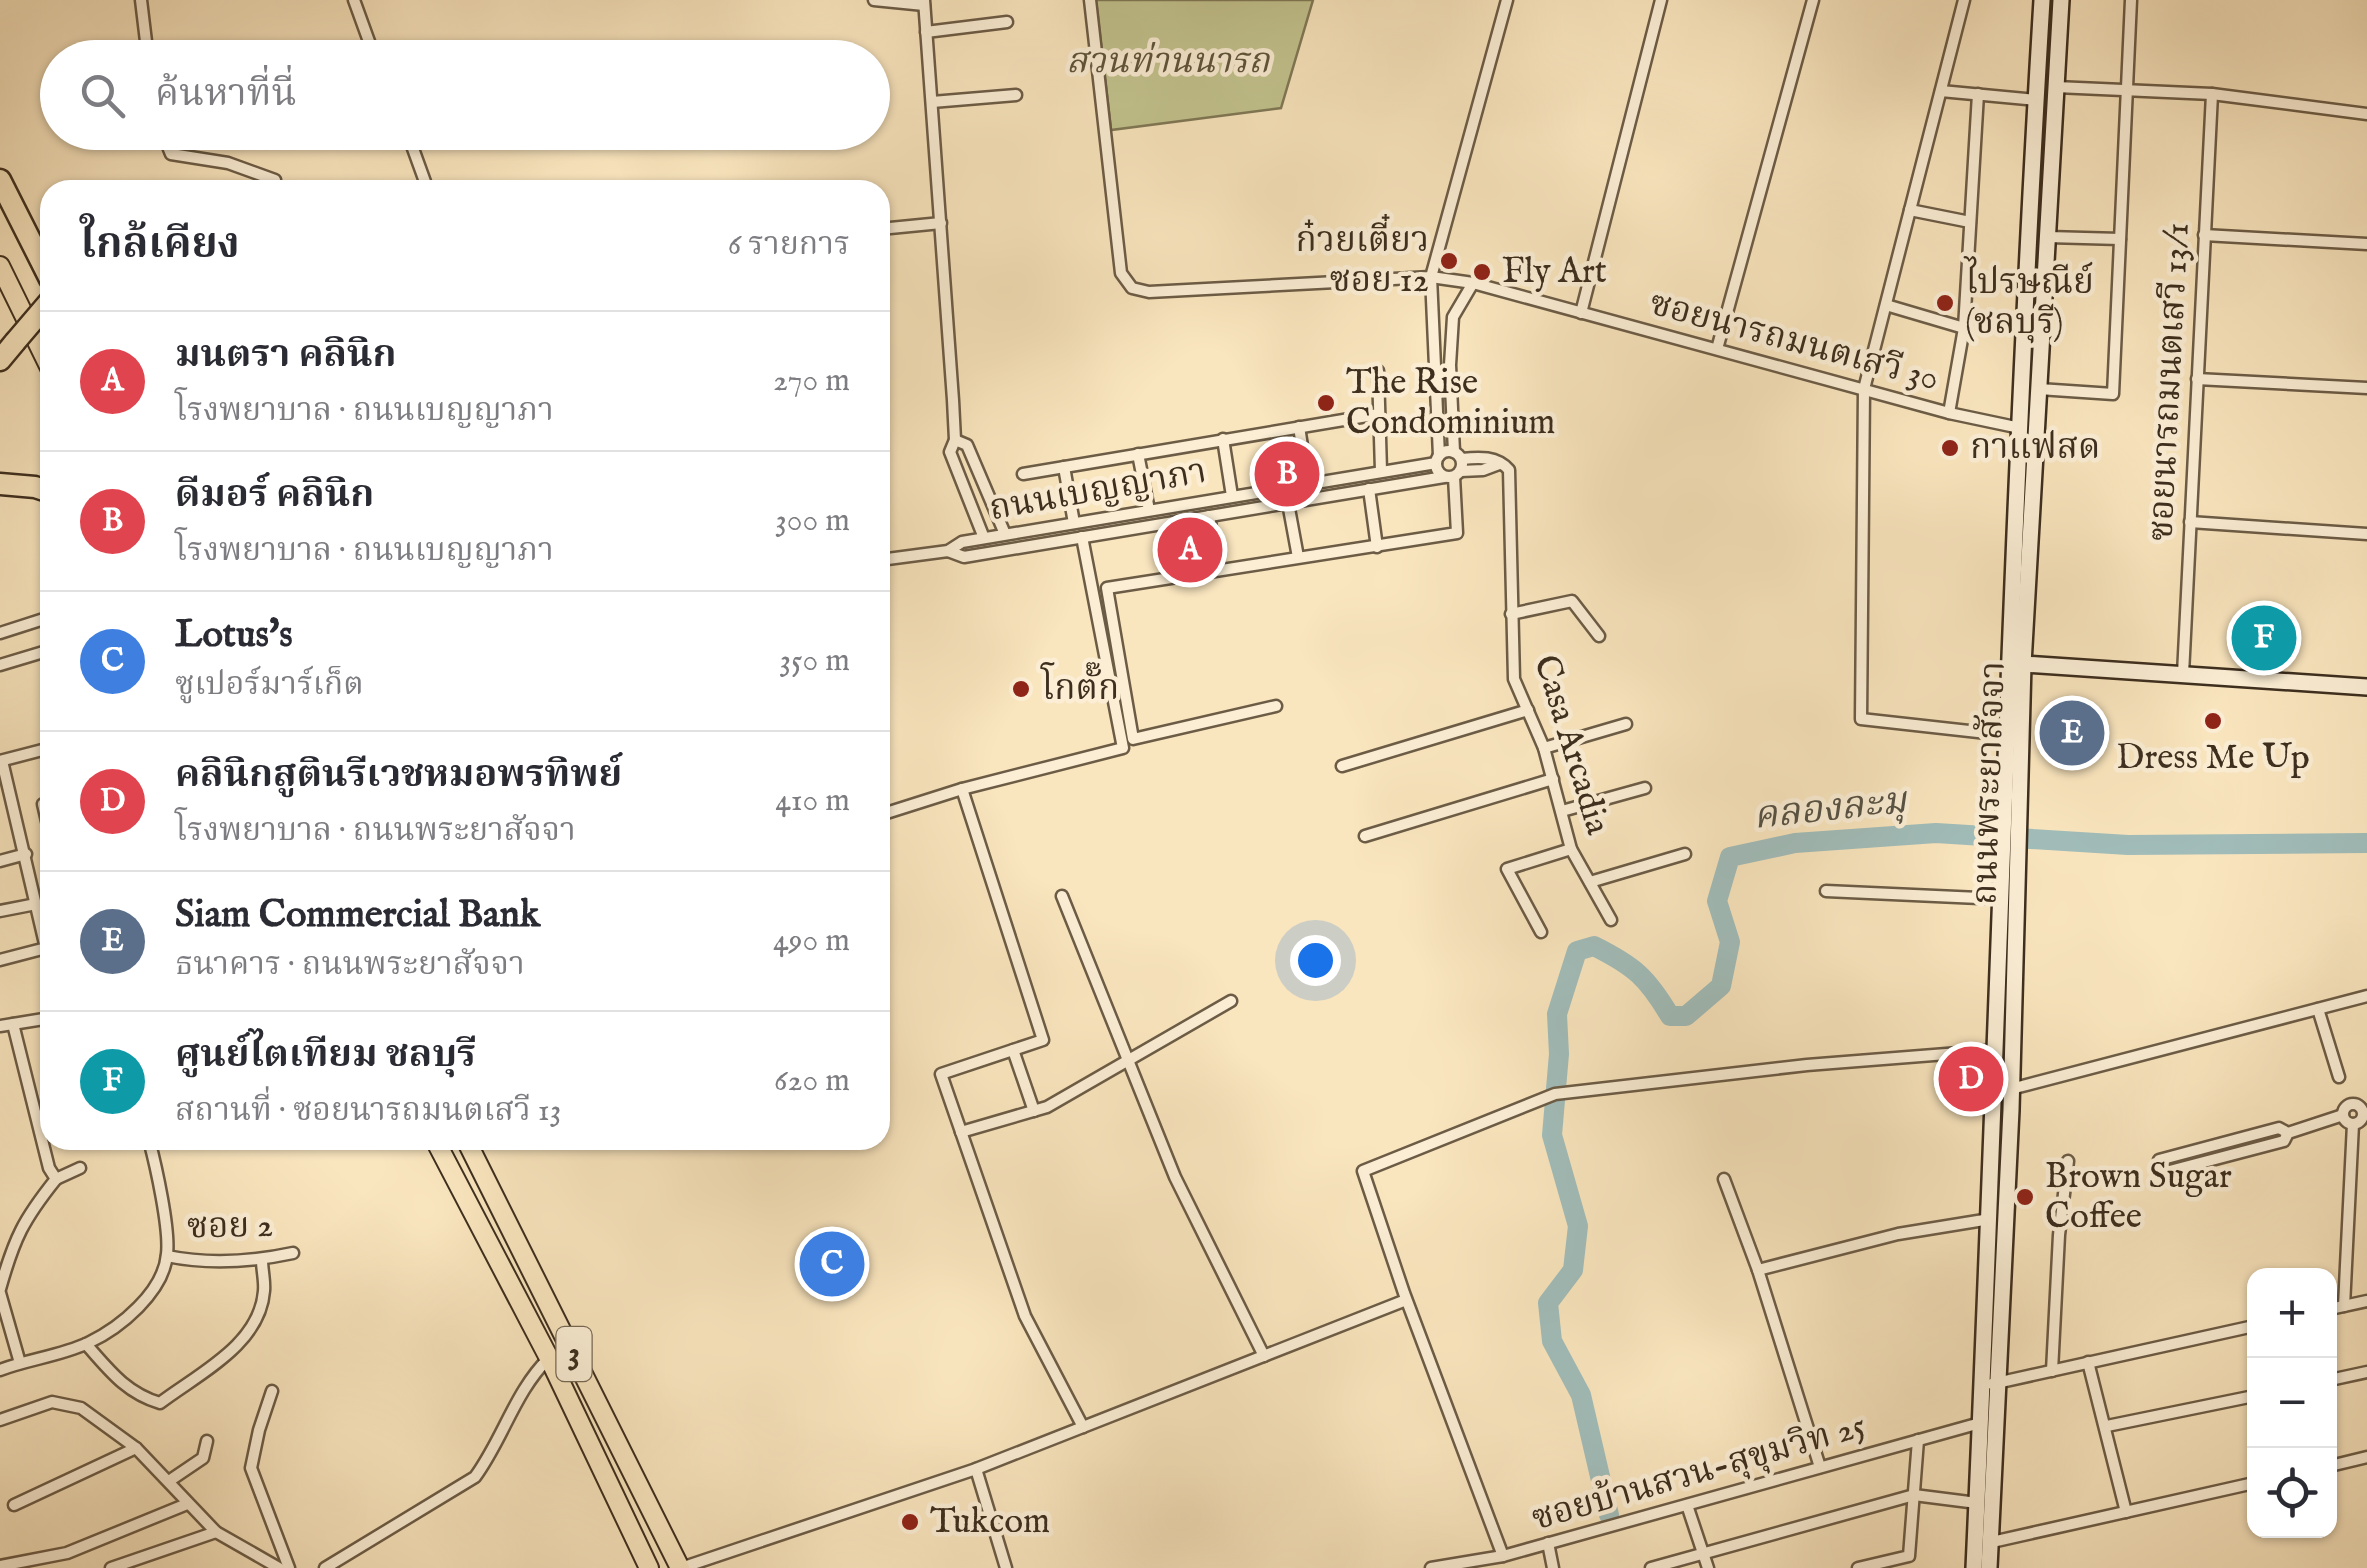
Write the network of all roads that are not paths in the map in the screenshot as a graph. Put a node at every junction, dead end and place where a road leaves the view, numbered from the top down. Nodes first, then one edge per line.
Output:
1 (140, 0) edge
2 (354, 0) edge
3 (874, 0) edge
4 (1090, 0) edge
5 (1506, 0) edge
6 (1661, 0) edge
7 (1813, 0) edge
8 (1964, 0) edge
9 (2042, 0) edge
10 (2061, 0) edge
11 (2131, 0) edge
12 (924, 2) edge
13 (1007, 22) dead end
14 (926, 32) junction
15 (146, 40) edge
16 (368, 40) edge
17 (2056, 87) junction
18 (1941, 90) junction
19 (2126, 90) junction
20 (1978, 94) junction
21 (2212, 94) junction
22 (1016, 95) dead end
23 (2036, 100) junction
24 (932, 102) junction
25 (2367, 114) edge
26 (169, 150) edge
27 (414, 150) edge
28 (0, 180) edge
29 (274, 180) dead end
30 (424, 180) edge
31 (1910, 210) junction
32 (1970, 222) junction
33 (941, 223) junction
34 (890, 229) edge
35 (2204, 234) junction
36 (2048, 237) junction
37 (2120, 239) junction
38 (2367, 244) edge
39 (40, 259) edge
40 (0, 266) edge
41 (1431, 277) junction
42 (1472, 284) junction
43 (1886, 305) junction
44 (40, 313) edge
45 (1581, 313) junction
46 (1964, 328) junction
47 (40, 348) edge
48 (1716, 349) junction
49 (0, 360) edge
50 (1434, 364) junction
51 (1450, 364) junction
52 (1378, 371) dead end
53 (2197, 380) junction
54 (2367, 388) edge
55 (1864, 389) junction
56 (2039, 389) junction
57 (1949, 413) junction
58 (1380, 414) junction
59 (1298, 427) junction
60 (2020, 428) junction
61 (1223, 439) junction
62 (956, 440) junction
63 (1138, 454) junction
64 (1438, 460) junction
65 (1064, 467) junction
66 (1455, 467) junction
67 (1382, 472) junction
68 (1023, 474) dead end
69 (0, 484) edge
70 (1308, 484) junction
71 (40, 489) edge
72 (1369, 489) junction
73 (1262, 492) junction
74 (1232, 496) junction
75 (1288, 503) junction
76 (1264, 506) junction
77 (1149, 510) junction
78 (1209, 516) junction
79 (1102, 518) junction
80 (2190, 522) junction
81 (1074, 523) junction
82 (1105, 533) junction
83 (1005, 534) junction
84 (2367, 534) edge
85 (1082, 537) junction
86 (984, 538) junction
87 (1377, 547) junction
88 (948, 551) junction
89 (1298, 557) junction
90 (890, 559) edge
91 (1218, 570) junction
92 (1511, 614) junction
93 (40, 620) edge
94 (0, 632) edge
95 (1599, 636) dead end
96 (40, 653) edge
97 (2023, 664) junction
98 (0, 665) edge
99 (2182, 674) junction
100 (2367, 687) edge
101 (1276, 706) dead end
102 (1528, 710) junction
103 (1626, 724) dead end
104 (2006, 735) junction
105 (1544, 748) junction
106 (40, 751) edge
107 (1, 761) edge
108 (1342, 766) dead end
109 (1553, 779) junction
110 (1645, 788) dead end
111 (962, 789) junction
112 (1562, 811) junction
113 (890, 812) edge
114 (2011, 829) junction
115 (1364, 836) dead end
116 (1572, 849) junction
117 (26, 854) junction
118 (1684, 854) dead end
119 (2010, 858) junction
120 (0, 860) edge
121 (1590, 882) junction
122 (1826, 890) dead end
123 (1062, 896) dead end
124 (2002, 899) junction
125 (36, 904) junction
126 (0, 911) edge
127 (40, 919) edge
128 (1612, 920) dead end
129 (1541, 932) dead end
130 (40, 950) edge
131 (0, 960) edge
132 (2367, 996) edge
133 (1230, 1002) dead end
134 (2318, 1008) junction
135 (40, 1020) edge
136 (13, 1024) junction
137 (0, 1026) edge
138 (1013, 1050) junction
139 (1997, 1050) junction
140 (1128, 1060) junction
141 (2339, 1077) dead end
142 (2011, 1090) junction
143 (1034, 1111) junction
144 (2343, 1115) junction
145 (2354, 1124) junction
146 (40, 1132) edge
147 (961, 1132) junction
148 (2288, 1133) junction
149 (2235, 1140) junction
150 (44, 1150) edge
151 (152, 1150) edge
152 (440, 1150) edge
153 (471, 1150) edge
154 (2001, 1152) junction
155 (2238, 1153) junction
156 (2068, 1161) dead end
157 (80, 1168) dead end
158 (56, 1179) junction
159 (1724, 1179) dead end
160 (1990, 1220) junction
161 (293, 1253) dead end
162 (168, 1256) junction
163 (262, 1260) junction
164 (1758, 1270) junction
165 (0, 1291) edge
166 (1406, 1300) junction
167 (2367, 1301) edge
168 (2344, 1306) junction
169 (2337, 1308) edge
170 (2247, 1328) edge
171 (86, 1344) junction
172 (1264, 1356) junction
173 (549, 1358) junction
174 (20, 1362) junction
175 (2088, 1362) junction
176 (0, 1370) edge
177 (2052, 1370) junction
178 (2367, 1372) edge
179 (2337, 1378) edge
180 (1990, 1384) junction
181 (272, 1391) dead end
182 (2247, 1397) edge
183 (0, 1420) edge
184 (1980, 1422) junction
185 (2107, 1426) junction
186 (1083, 1427) junction
187 (1918, 1440) junction
188 (207, 1441) dead end
189 (136, 1448) junction
190 (2367, 1458) edge
191 (2337, 1464) edge
192 (1820, 1468) junction
193 (976, 1469) junction
194 (169, 1481) junction
195 (2247, 1485) edge
196 (1914, 1495) junction
197 (1976, 1503) junction
198 (188, 1504) junction
199 (14, 1505) dead end
200 (1687, 1505) junction
201 (2126, 1512) junction
202 (216, 1532) junction
203 (1992, 1542) junction
204 (1548, 1544) junction
205 (1704, 1552) junction
206 (1504, 1556) junction
207 (261, 1560) junction
208 (0, 1566) edge
209 (111, 1568) edge
210 (246, 1568) edge
211 (279, 1568) edge
212 (289, 1568) edge
213 (325, 1568) edge
214 (649, 1568) edge
215 (680, 1568) edge
216 (1006, 1568) edge
217 (1431, 1568) edge
218 (1552, 1568) edge
219 (1650, 1568) edge
220 (1708, 1568) edge
221 (1858, 1568) edge
222 (1974, 1568) edge
223 (1990, 1568) edge

1 - 15 street
2 - 16 street
3 - 12 street
4 - 41 street, ซอยนารถมนตเสวี 30
5 - 41 street
6 - 45 street
7 - 48 street
8 - 18 street
9 - 23 main road, ถนนพระยาสัจจา
10 - 17 main road, ถนนพระยาสัจจา
11 - 19 street
12 - 14 street
13 - 14 street
14 - 24 street
17 - 19 street
17 - 36 main road, ถนนพระยาสัจจา
18 - 20 street
18 - 31 street
19 - 21 street
19 - 37 street
20 - 23 street
20 - 32 street
21 - 25 street
21 - 35 street, ซอยนารถมนตเสวี 13/1
22 - 24 street
23 - 60 main road, ถนนพระยาสัจจา
24 - 33 street
26 - 29 street
27 - 30 street
28 - 39 highway
31 - 32 street
31 - 43 street
32 - 46 street
33 - 34 street
33 - 62 street
35 - 38 street
35 - 53 street, ซอยนารถมนตเสวี 13/1
36 - 37 street
36 - 56 main road, ถนนพระยาสัจจา
37 - 56 street
40 - 47 main road
41 - 42 street, ซอยนารถมนตเสวี 30
41 - 50 street
42 - 45 street, ซอยนารถมนตเสวี 30
42 - 51 street
43 - 46 street
43 - 55 street
44 - 49 highway, bridge
45 - 48 street, ซอยนารถมนตเสวี 30
46 - 57 street
48 - 55 street, ซอยนารถมนตเสวี 30
50 - 51 street
50 - 64 street
51 - 66 street
52 - 58 street
53 - 54 street
53 - 80 street, ซอยนารถมนตเสวี 13/1
55 - 57 street, ซอยนารถมนตเสวี 30
55 - 104 street
56 - 97 main road, ถนนพระยาสัจจา
57 - 60 street, ซอยนารถมนตเสวี 30
58 - 59 street
58 - 67 street
59 - 61 street
59 - 70 street
60 - 104 main road, ถนนพระยาสัจจา
61 - 63 street
61 - 74 street
62 - 83 street
62 - 86 street
63 - 65 street
63 - 77 street
64 - 66 street
64 - 66 street, ถนนเบญญาภา
64 - 67 street, ถนนเบญญาภา
65 - 68 street
65 - 81 street
66 - 72 street, ถนนเบญญาภา
66 - 87 street
66 - 92 street, Casa Arcadia
67 - 70 street, ถนนเบญญาภา
69 - 71 highway
70 - 73 street, ถนนเบญญาภา
72 - 75 street, ถนนเบญญาภา
72 - 87 street
73 - 74 street, ถนนเบญญาภา
73 - 76 street
74 - 77 street, ถนนเบญญาภา
75 - 76 street, ถนนเบญญาภา
75 - 89 street
76 - 78 street, ถนนเบญญาภา
77 - 79 street, ถนนเบญญาภา
78 - 82 street, ถนนเบญญาภา
78 - 91 street
79 - 81 street, ถนนเบญญาภา
79 - 82 street
80 - 84 street
80 - 99 street, ซอยนารถมนตเสวี 13/1
81 - 83 street, ถนนเบญญาภา
82 - 85 street, ถนนเบญญาภา
83 - 86 street, ถนนเบญญาภา
85 - 88 street, ถนนเบญญาภา
85 - 111 street
86 - 88 street, ถนนเบญญาภา
87 - 89 street
88 - 90 street, ถนนเบญญาภา
89 - 91 street
91 - 101 street
92 - 95 street
92 - 102 street, Casa Arcadia
93 - 94 street
96 - 98 street
97 - 99 main road
97 - 114 main road, ถนนพระยาสัจจา
99 - 100 main road
102 - 105 street, Casa Arcadia
102 - 108 street
103 - 105 street
104 - 114 main road, ถนนพระยาสัจจา
105 - 109 street, Casa Arcadia
106 - 107 street
107 - 117 street
109 - 112 street, Casa Arcadia
109 - 115 street
110 - 112 street
111 - 113 street
111 - 138 street
112 - 116 street, Casa Arcadia
114 - 119 main road, ถนนพระยาสัจจา
116 - 121 street, Casa Arcadia
116 - 129 street
117 - 120 street
117 - 125 street
118 - 121 street
119 - 124 main road, ถนนพระยาสัจจา
119 - 142 main road, ถนนพระยาสัจจา
121 - 128 street, Casa Arcadia
122 - 124 street
123 - 140 street
124 - 139 main road, ถนนพระยาสัจจา
125 - 126 street
125 - 127 street
130 - 131 street
132 - 134 street
133 - 140 street
134 - 141 street
134 - 142 street
135 - 136 street
136 - 137 street
136 - 146 street
138 - 143 street
138 - 147 street
139 - 154 main road, ถนนพระยาสัจจา
139 - 166 street
140 - 143 street
140 - 172 street
142 - 154 main road, ถนนพระยาสัจจา
143 - 147 street
144 - 145 street
144 - 145 street
144 - 148 street
145 - 168 street
147 - 186 street
148 - 149 street
148 - 155 street
149 - 155 street
149 - 155 street
150 - 158 street
151 - 162 street
152 - 173 main road, 3
153 - 215 main road, 3
154 - 160 main road, ถนนพระยาสัจจา
154 - 180 main road, ถนนพระยาสัจจา
156 - 177 street
157 - 158 street
158 - 165 street
159 - 164 street
160 - 164 street
160 - 180 main road, ถนนพระยาสัจจา
161 - 163 street, ซอย 2
162 - 163 street, ซอย 2
162 - 171 street
163 - 171 street
164 - 192 street
165 - 174 street
166 - 172 street
166 - 206 street
167 - 168 street
168 - 169 street
170 - 175 street
171 - 174 street
172 - 186 street
173 - 213 street
173 - 214 main road, 3
174 - 176 street
175 - 177 street
175 - 185 street
177 - 180 street
178 - 179 street
180 - 184 main road, ถนนพระยาสัจจา
180 - 203 main road, ถนนพระยาสัจจา
181 - 212 street
182 - 185 street
183 - 189 street
184 - 187 street, ซอยบ้านสวน-สุขุมวิท 25
184 - 197 main road, ถนนพระยาสัจจา
185 - 201 street
186 - 193 street
187 - 192 street, ซอยบ้านสวน-สุขุมวิท 25
187 - 196 street
188 - 194 street
189 - 194 street
189 - 199 street
190 - 191 street
192 - 200 street, ซอยบ้านสวน-สุขุมวิท 25
193 - 215 street
193 - 216 street
194 - 198 street
195 - 201 street
196 - 197 street
196 - 205 street
196 - 221 street
197 - 222 main road, ถนนพระยาสัจจา
198 - 202 street
198 - 208 street
200 - 204 street, ซอยบ้านสวน-สุขุมวิท 25
200 - 205 street
201 - 203 street
202 - 207 street
202 - 209 street
203 - 223 main road, ถนนพระยาสัจจา
204 - 206 street, ซอยบ้านสวน-สุขุมวิท 25
204 - 218 street
205 - 219 street
205 - 220 street
206 - 217 street, ซอยบ้านสวน-สุขุมวิท 25
207 - 210 street
207 - 211 street

